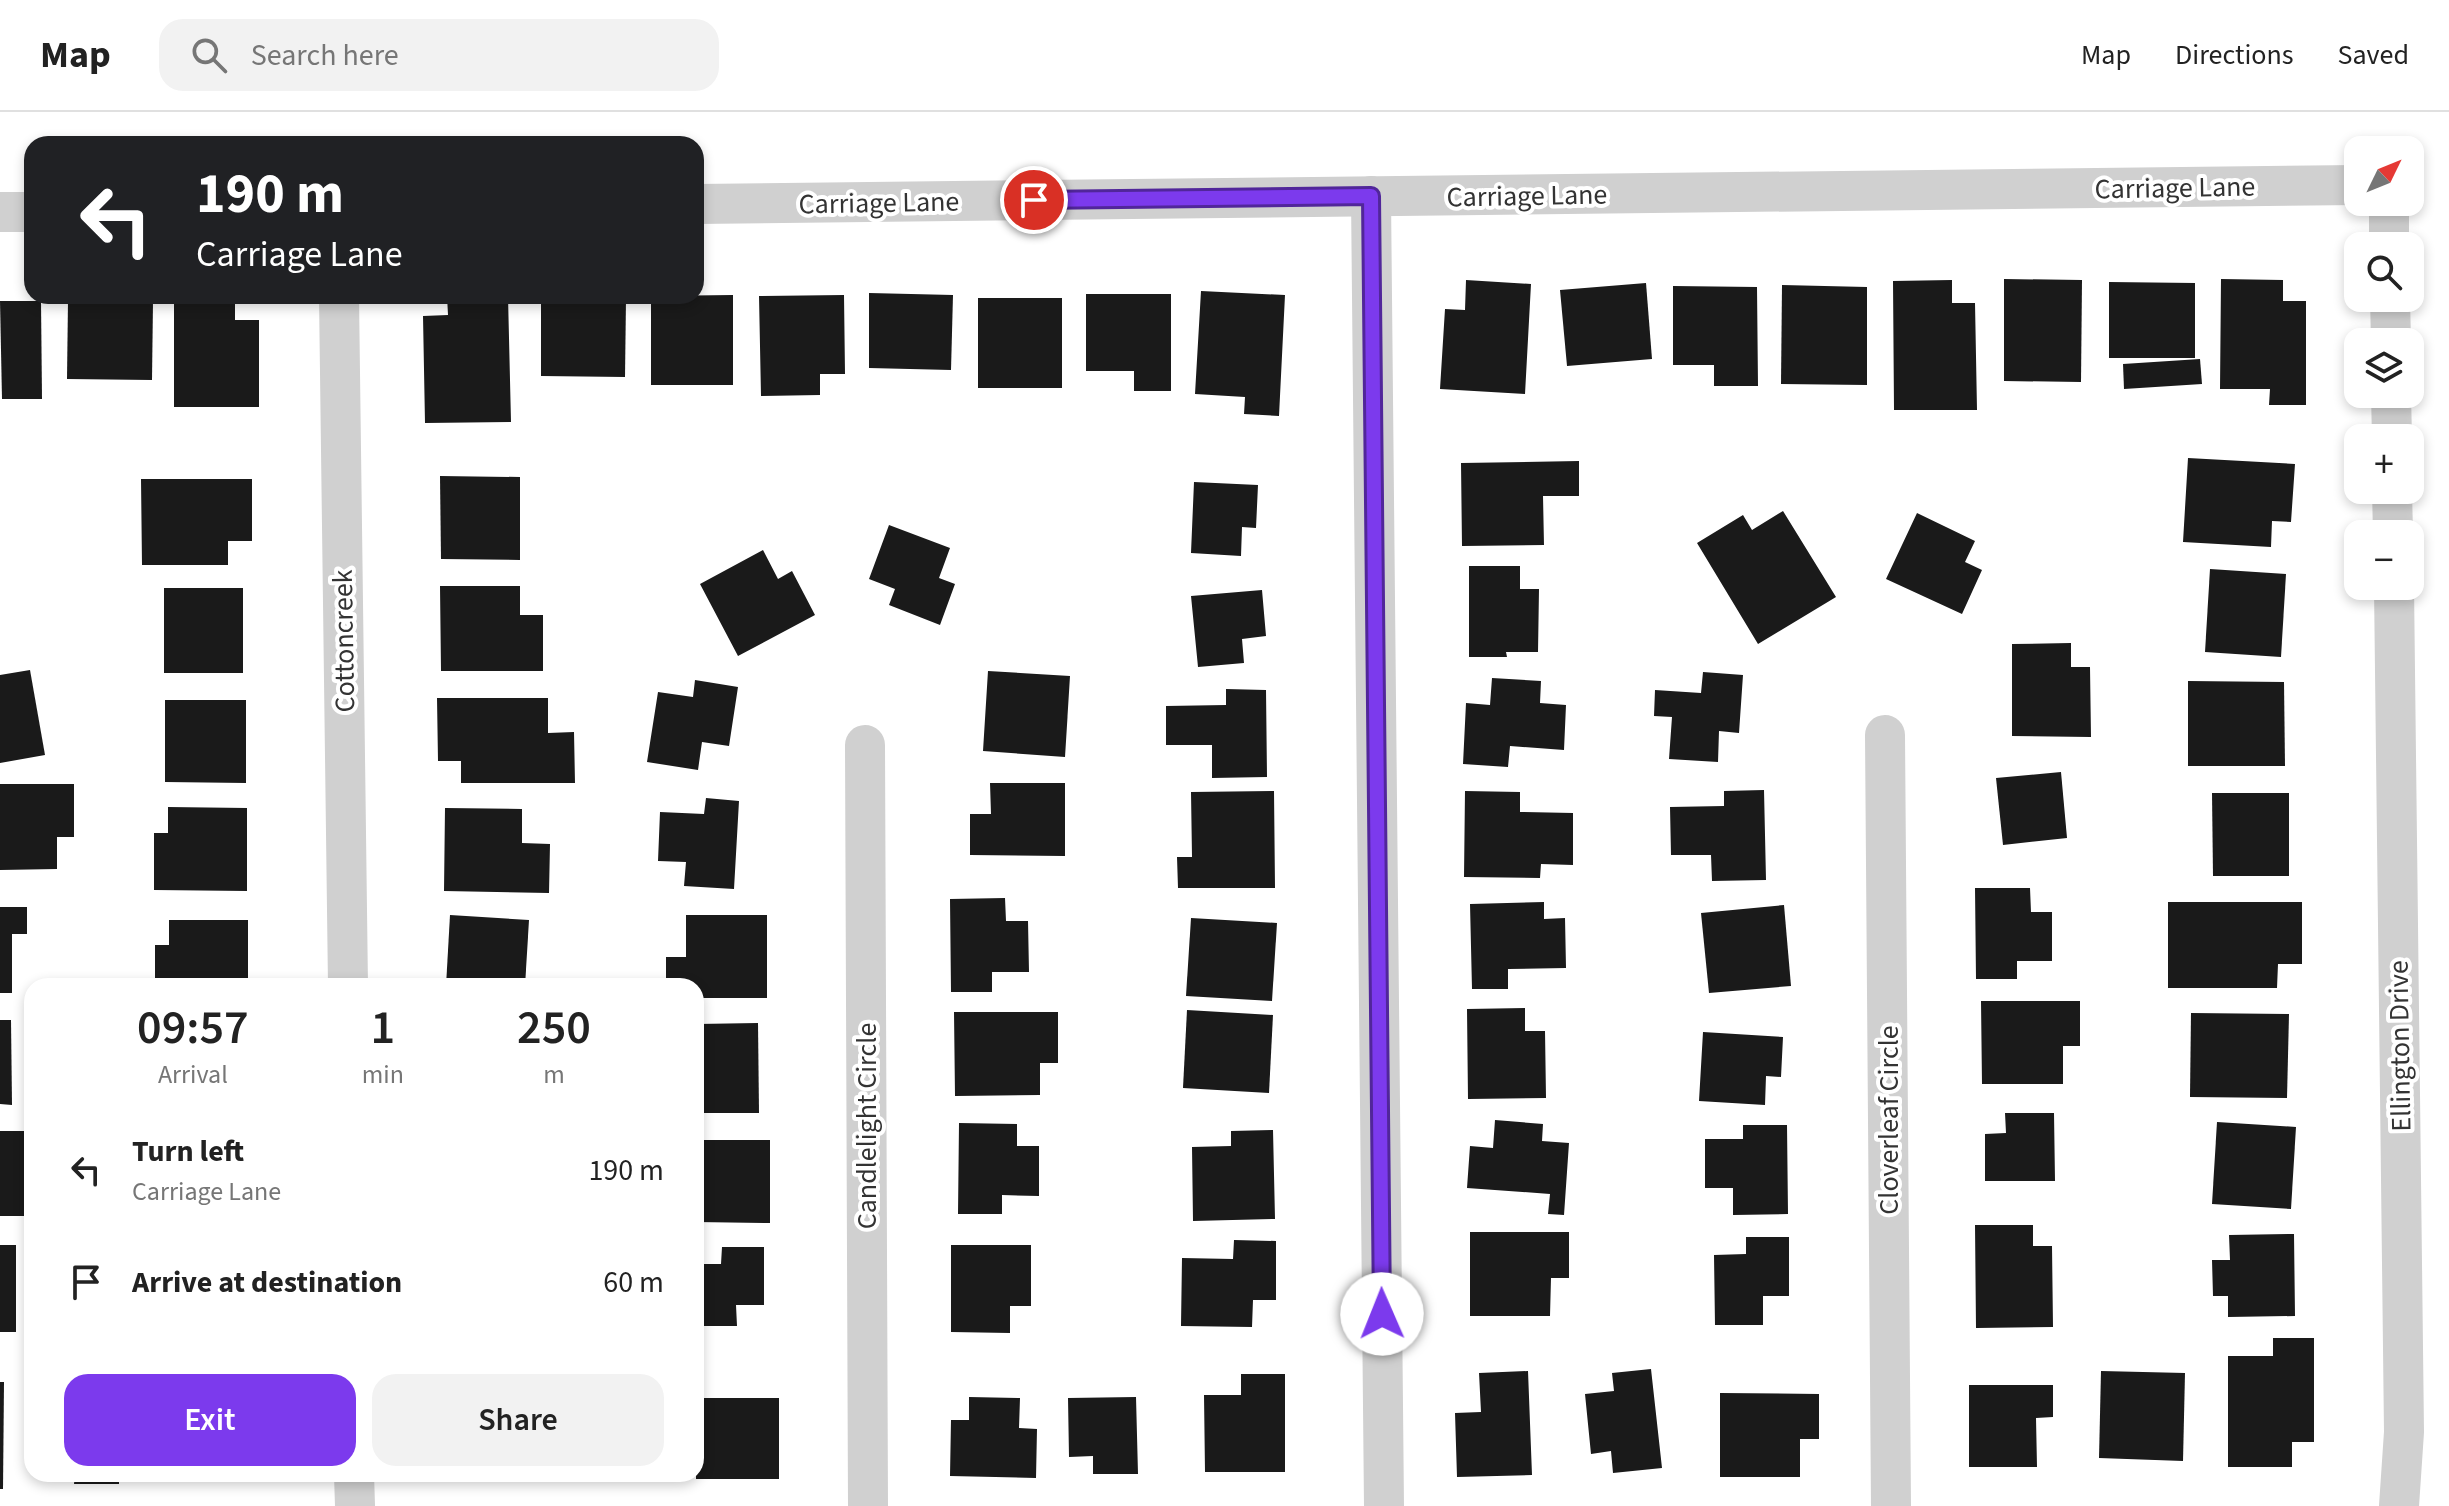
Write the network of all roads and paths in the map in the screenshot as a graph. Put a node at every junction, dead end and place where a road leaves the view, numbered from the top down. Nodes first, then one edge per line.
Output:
1 (2344, 185) edge
2 (1371, 196) junction
3 (704, 204) edge
4 (0, 212) edge
5 (24, 212) edge
6 (339, 304) edge
7 (2394, 600) edge
8 (1885, 735) dead end
9 (865, 745) dead end
10 (348, 978) edge
11 (354, 1482) edge
12 (355, 1506) edge
13 (868, 1506) edge
14 (1384, 1506) edge
15 (1891, 1506) edge
16 (2399, 1506) edge

1 - 2 street, Carriage Lane
2 - 3 street, Carriage Lane
2 - 14 street
4 - 5 street
6 - 10 street, Cottoncreek
7 - 16 street, Ellington Drive
8 - 15 street, Cloverleaf Circle
9 - 13 street, Candlelight Circle
11 - 12 street

